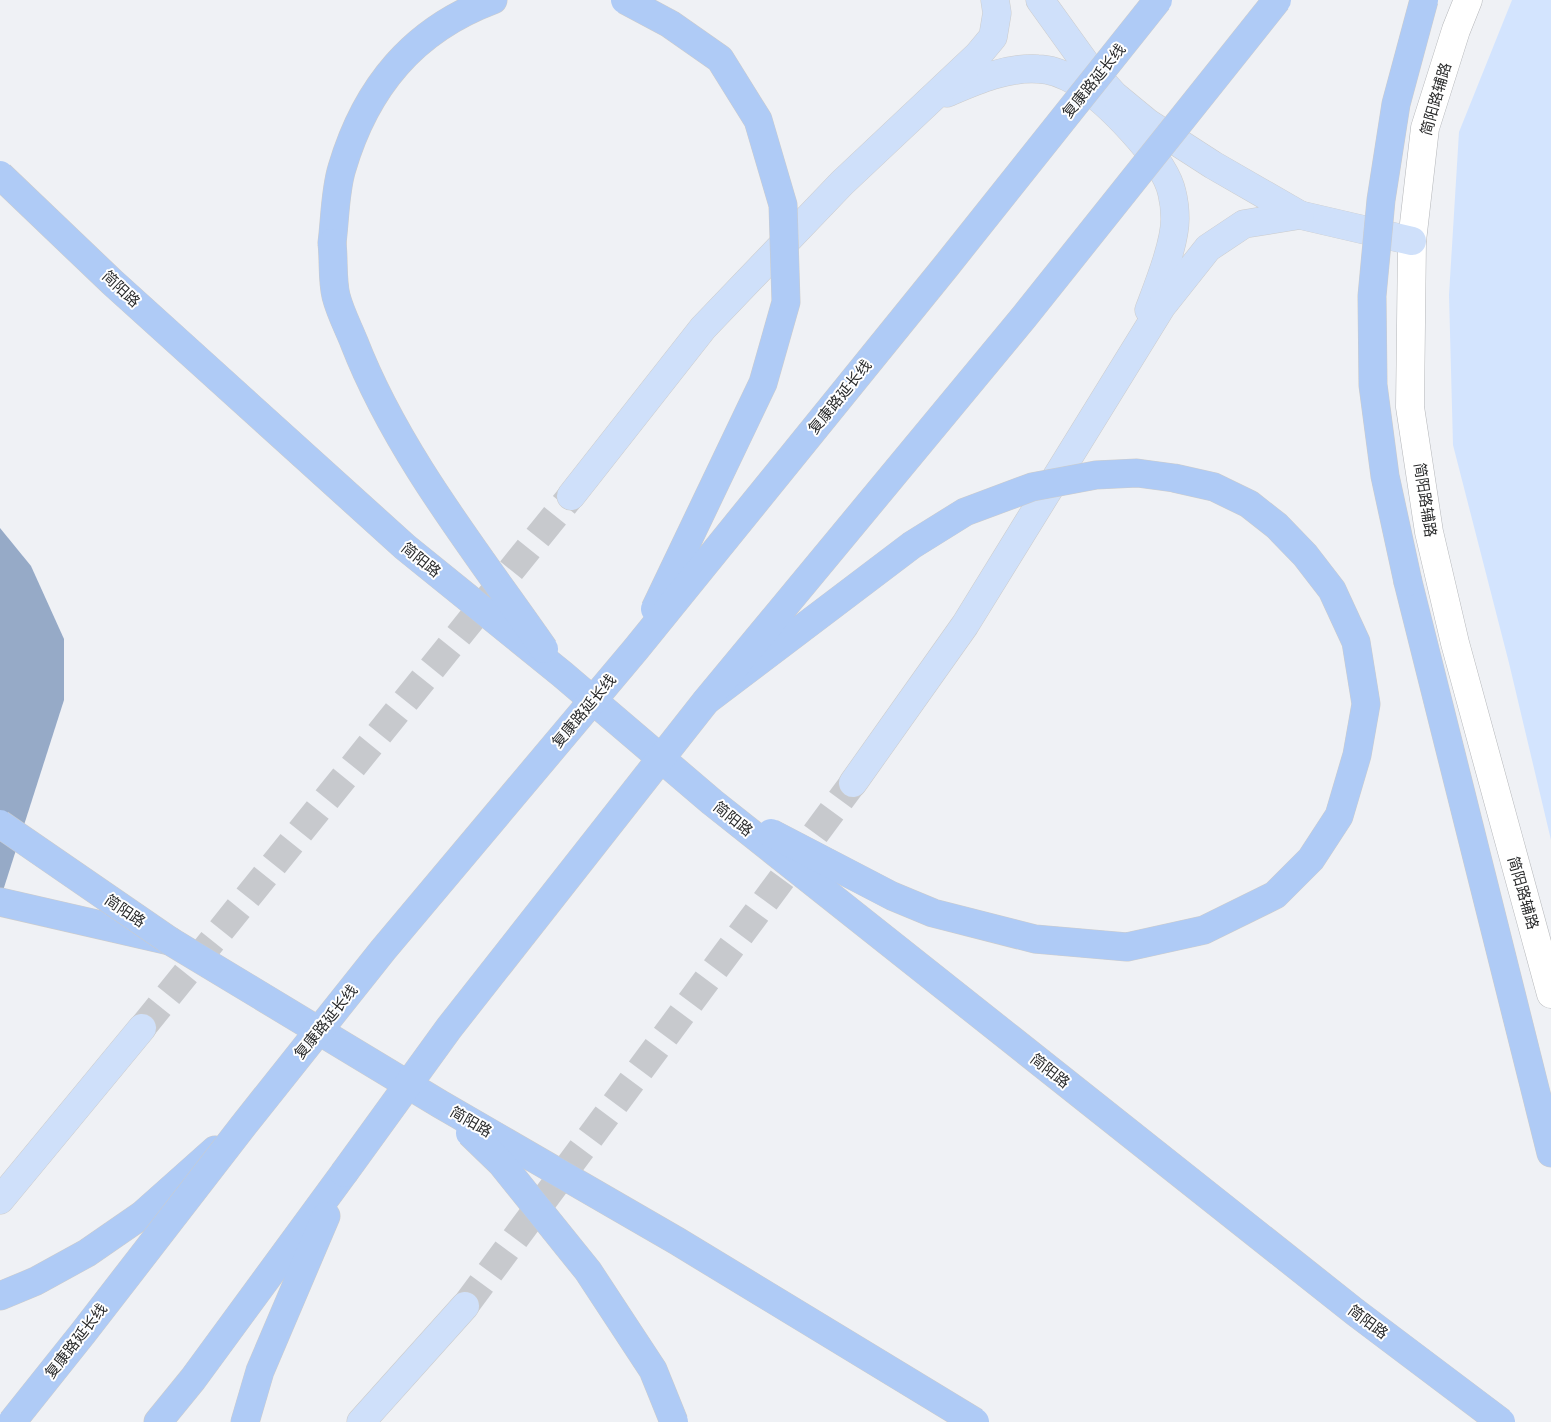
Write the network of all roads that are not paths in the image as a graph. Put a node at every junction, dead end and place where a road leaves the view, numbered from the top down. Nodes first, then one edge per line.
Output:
1 (493, 0) edge
2 (625, 0) edge
3 (995, 0) edge
4 (1040, 0) edge
5 (1158, 0) edge
6 (1277, 0) edge
7 (1424, 0) edge
8 (1468, 0) edge
9 (933, 99) junction
10 (0, 175) edge
11 (1300, 215) junction
12 (1412, 241) junction
13 (1131, 356) junction
14 (571, 496) tunnel mouth
15 (636, 649) junction
16 (562, 674) junction
17 (706, 701) junction
18 (853, 783) tunnel mouth
19 (712, 802) junction
20 (0, 824) edge
21 (0, 902) edge
22 (170, 941) junction
23 (1551, 994) edge
24 (142, 1028) tunnel mouth
25 (440, 1104) junction
26 (243, 1126) junction
27 (1551, 1153) edge
28 (344, 1173) junction
29 (0, 1200) edge
30 (0, 1296) edge
31 (465, 1306) tunnel mouth
32 (12, 1422) edge
33 (158, 1422) edge
34 (245, 1422) edge
35 (361, 1422) edge
36 (674, 1422) edge
37 (975, 1422) edge
38 (1500, 1422) edge

1 - 16 highway, bridge
2 - 15 highway, bridge
3 - 9 main road
4 - 11 main road
5 - 15 highway, 复康路延长线, bridge
6 - 17 highway, bridge
7 - 27 highway, bridge
8 - 12 street, 简阳路辅路
9 - 13 main road
9 - 14 main road
10 - 16 highway, 简阳路, bridge
11 - 12 main road
11 - 13 main road
12 - 23 street, 简阳路辅路
13 - 18 main road
15 - 26 highway, 复康路延长线, bridge
16 - 19 highway, 简阳路, bridge
17 - 19 highway, bridge
17 - 28 highway, bridge
19 - 38 highway, 简阳路, bridge
20 - 22 highway, 简阳路, bridge
21 - 22 highway
22 - 25 highway, 简阳路, bridge
24 - 29 main road
25 - 36 highway, bridge
25 - 37 highway, 简阳路, bridge
26 - 30 highway, bridge
26 - 32 highway, 复康路延长线, bridge
28 - 33 highway
28 - 34 highway
31 - 35 main road

